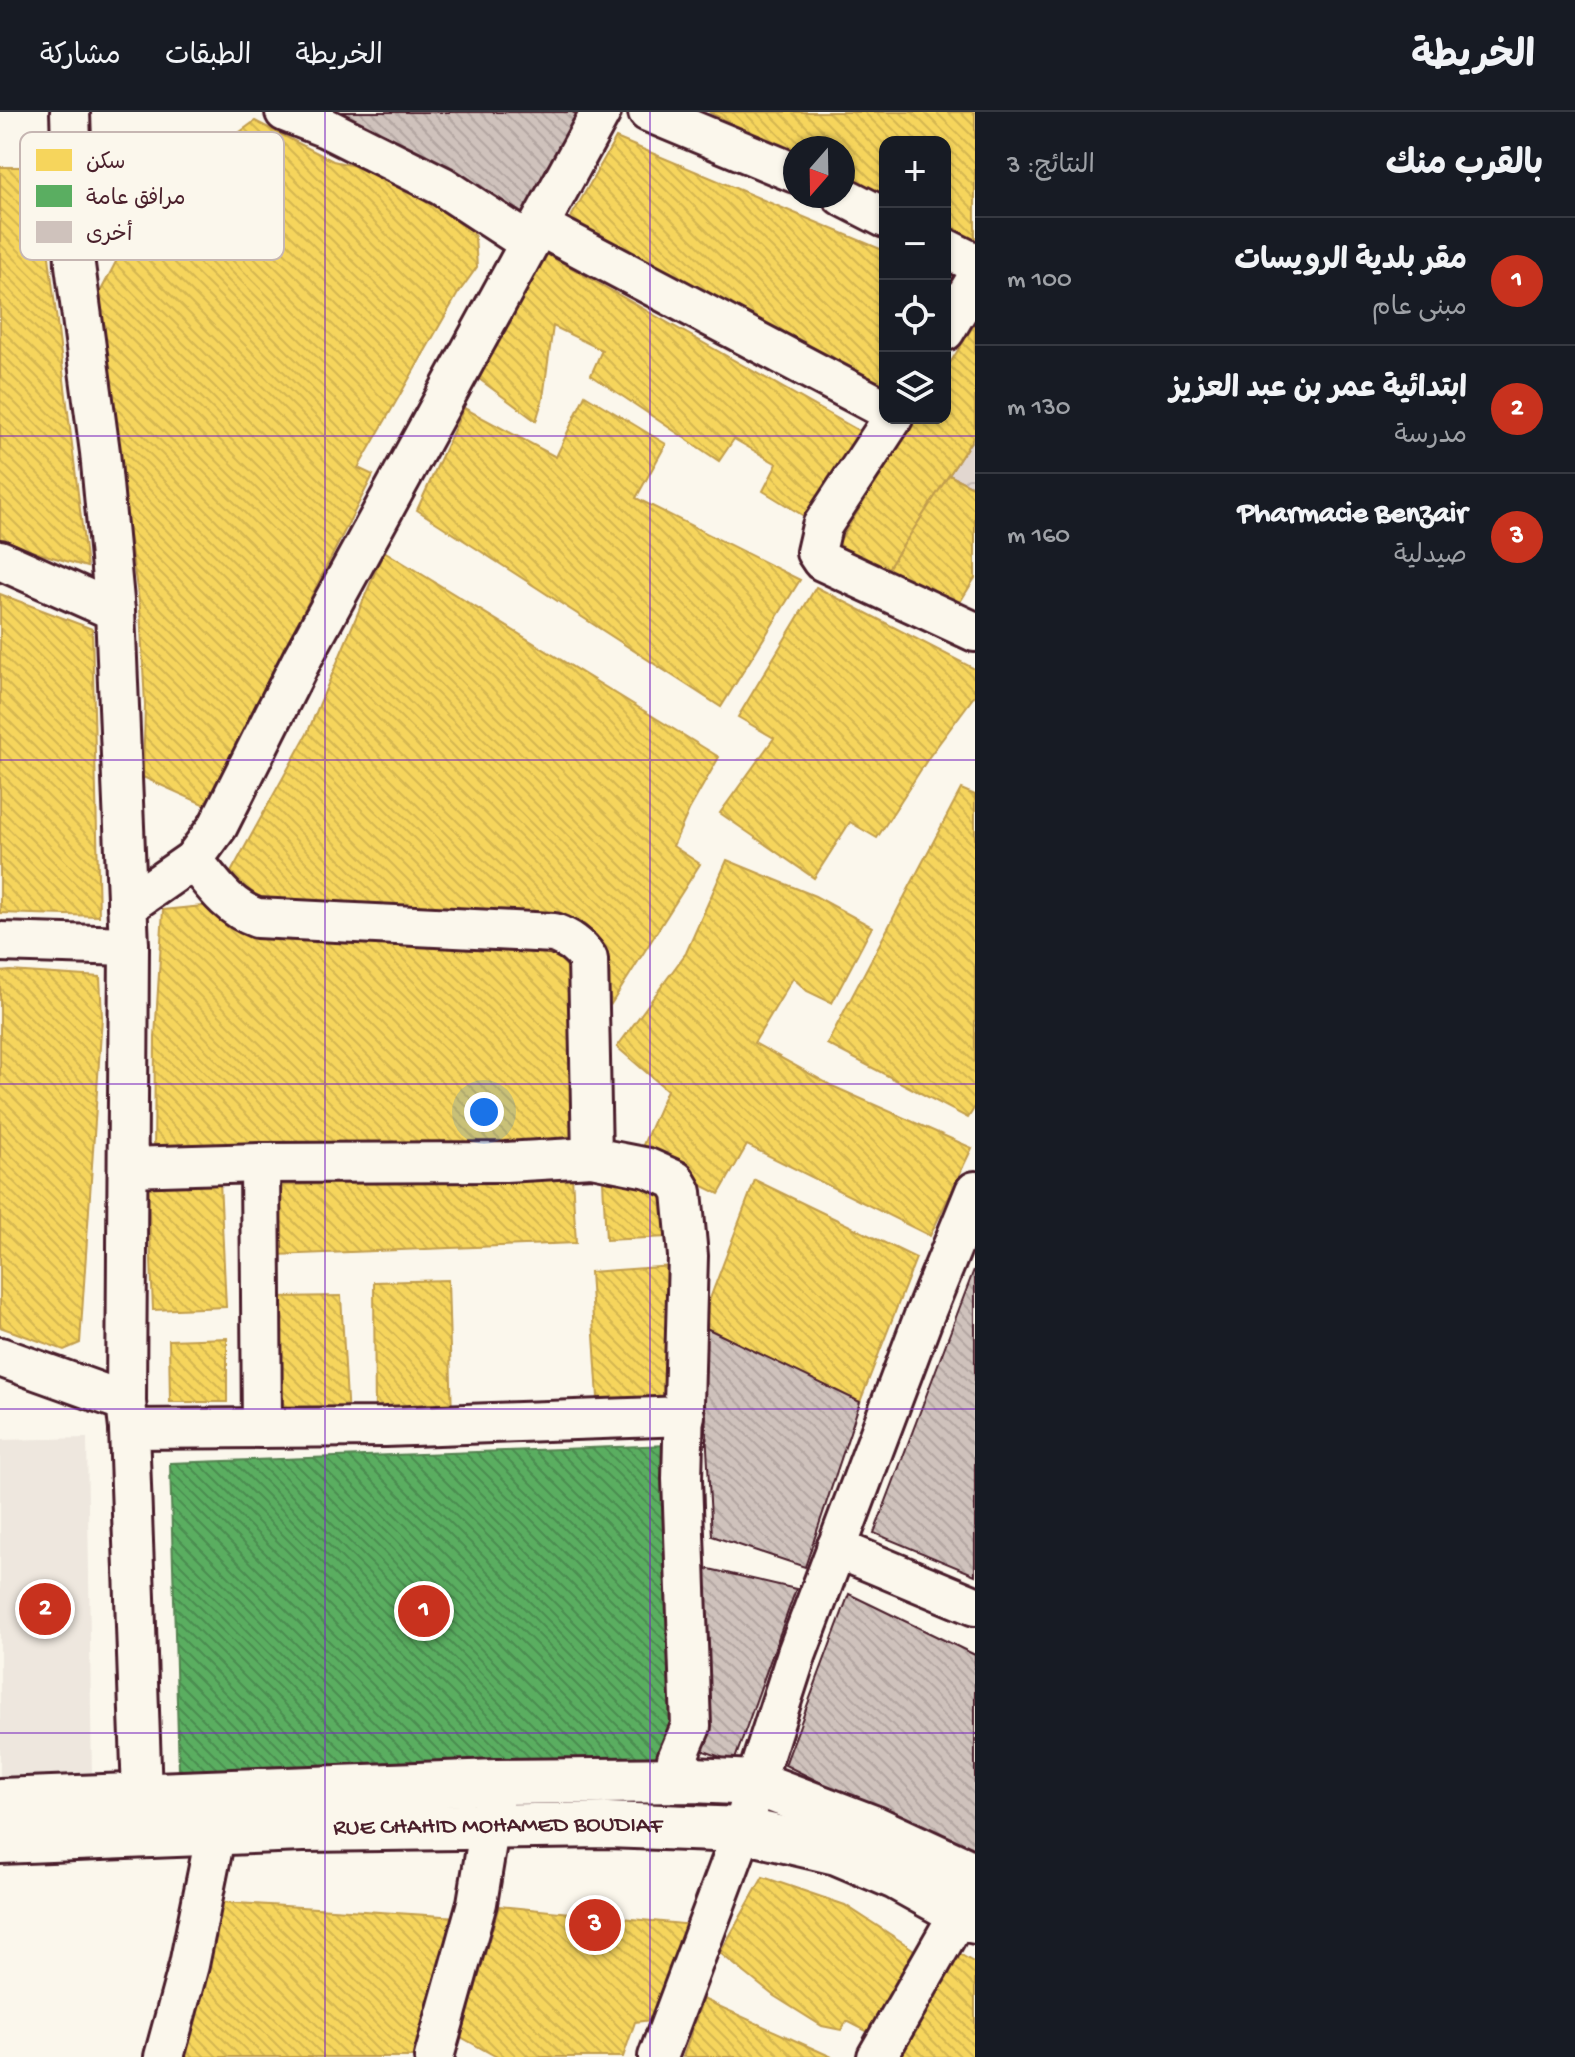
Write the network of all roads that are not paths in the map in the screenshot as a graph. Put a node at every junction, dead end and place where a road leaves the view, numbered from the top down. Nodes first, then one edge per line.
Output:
1 (70, 112) edge
2 (285, 112) edge
3 (601, 112) edge
4 (648, 112) edge
5 (71, 132) edge
6 (783, 168) edge
7 (855, 203) edge
8 (879, 215) edge
9 (534, 234) junction
10 (951, 251) edge
11 (75, 260) edge
12 (975, 263) edge
13 (975, 281) edge
14 (951, 321) edge
15 (879, 406) edge
16 (889, 424) edge
17 (0, 560) edge
18 (115, 611) junction
19 (975, 632) edge
20 (193, 860) junction
21 (127, 906) junction
22 (0, 942) edge
23 (129, 946) junction
24 (592, 1157) junction
25 (260, 1163) junction
26 (128, 1167) junction
27 (975, 1191) edge
28 (0, 1357) edge
29 (128, 1416) junction
30 (685, 1416) junction
31 (262, 1428) junction
32 (836, 1548) junction
33 (975, 1606) edge
34 (693, 1780) junction
35 (497, 1782) junction
36 (755, 1783) junction
37 (0, 1801) edge
38 (143, 1815) junction
39 (491, 1827) junction
40 (743, 1830) junction
41 (216, 1832) junction
42 (0, 1841) edge
43 (970, 1903) edge
44 (164, 2057) edge
45 (434, 2057) edge
46 (658, 2057) edge
47 (877, 2057) edge

1 - 5 street
2 - 9 street
3 - 9 street
4 - 6 street
7 - 8 street
9 - 15 street
9 - 20 street
10 - 12 street
11 - 18 street
13 - 14 street
16 - 19 street
17 - 18 street
18 - 21 street
20 - 21 street
20 - 24 street
21 - 23 street
22 - 23 street
23 - 26 street
24 - 25 street
24 - 30 street
25 - 26 street
25 - 31 street
26 - 29 street
27 - 32 street
28 - 29 street
29 - 31 street
29 - 38 street
30 - 31 street
30 - 34 street
32 - 33 street
32 - 36 street
34 - 35 main road, RUE CHAHID MOHAMED BOUDIAF
34 - 36 main road, RUE CHAHID MOHAMED BOUDIAF
35 - 38 main road, RUE CHAHID MOHAMED BOUDIAF
35 - 39 street
36 - 40 street
36 - 43 main road, RUE CHAHID MOHAMED BOUDIAF
37 - 38 main road, RUE CHAHID MOHAMED BOUDIAF
38 - 41 main road, RUE CHAHID MOHAMED BOUDIAF
38 - 42 main road, RUE CHAHID MOHAMED BOUDIAF
39 - 40 main road, RUE CHAHID MOHAMED BOUDIAF
39 - 41 main road, RUE CHAHID MOHAMED BOUDIAF
39 - 45 street
40 - 43 main road, RUE CHAHID MOHAMED BOUDIAF
40 - 46 street
41 - 44 street
43 - 47 street

